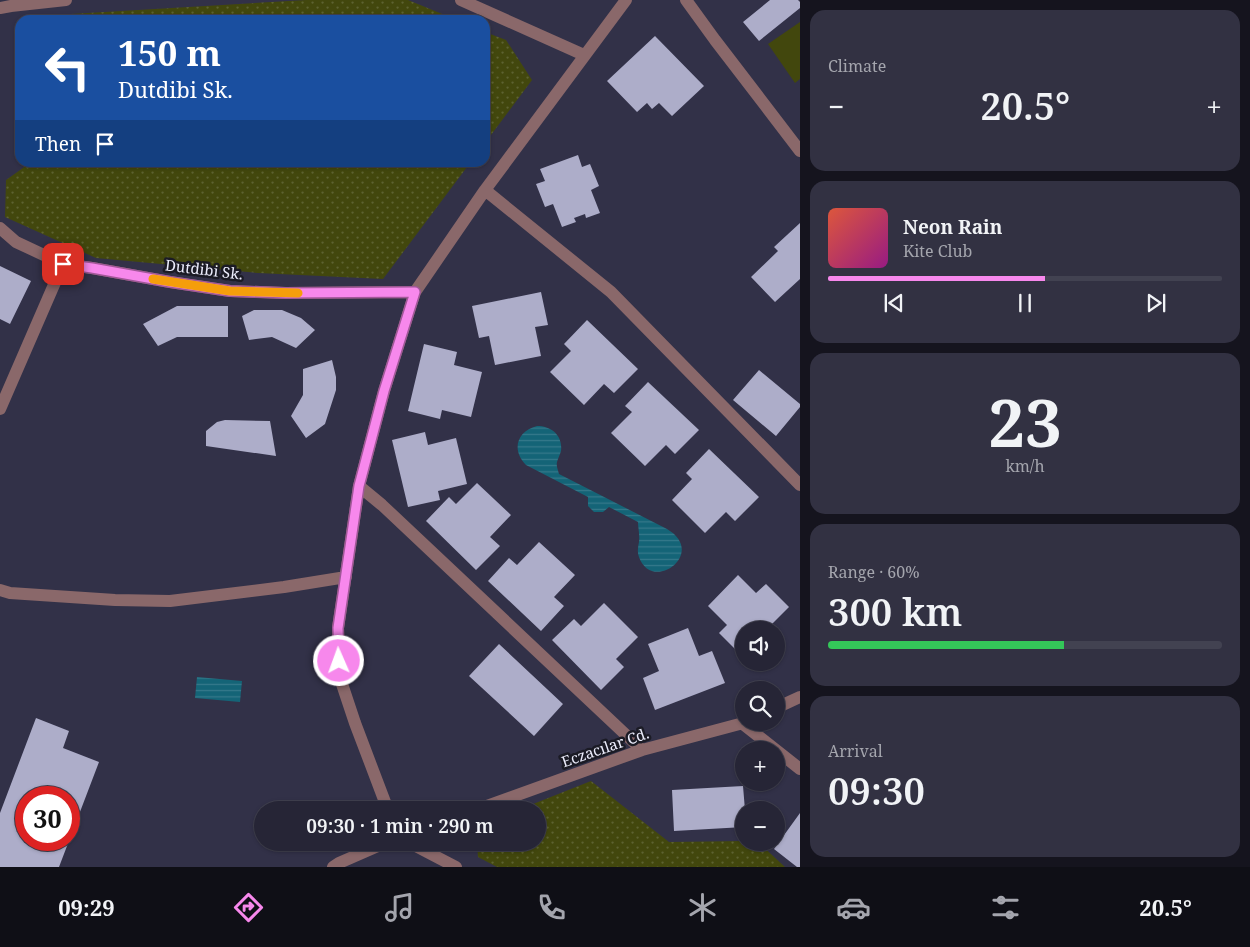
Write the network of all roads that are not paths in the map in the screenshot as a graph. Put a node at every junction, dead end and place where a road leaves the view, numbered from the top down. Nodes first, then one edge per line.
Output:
1 (66, 0) edge
2 (461, 0) edge
3 (626, 0) edge
4 (686, 0) edge
5 (0, 8) edge
6 (584, 55) junction
7 (800, 151) edge
8 (485, 190) junction
9 (0, 228) edge
10 (63, 264) junction
11 (415, 292) junction
12 (0, 409) edge
13 (800, 485) edge
14 (359, 486) junction
15 (346, 577) junction
16 (0, 590) edge
17 (800, 697) edge
18 (785, 704) edge
19 (735, 726) edge
20 (754, 731) edge
21 (766, 741) edge
22 (642, 750) junction
23 (785, 757) edge
24 (800, 769) edge
25 (385, 801) edge
26 (501, 801) edge
27 (366, 851) edge
28 (425, 851) edge
29 (333, 867) edge
30 (456, 867) edge

1 - 5 street
2 - 6 street
3 - 6 street
4 - 7 street
6 - 8 street
8 - 11 street
8 - 13 street
9 - 10 street, Dutdibi Sk.
10 - 11 street, Dutdibi Sk.
10 - 12 street
11 - 14 street
14 - 15 street
14 - 22 street
15 - 16 street
15 - 25 street
17 - 18 street
19 - 22 street, Eczacılar Cd.
20 - 21 street
22 - 26 street, Eczacılar Cd.
23 - 24 street
27 - 29 street
28 - 30 street

